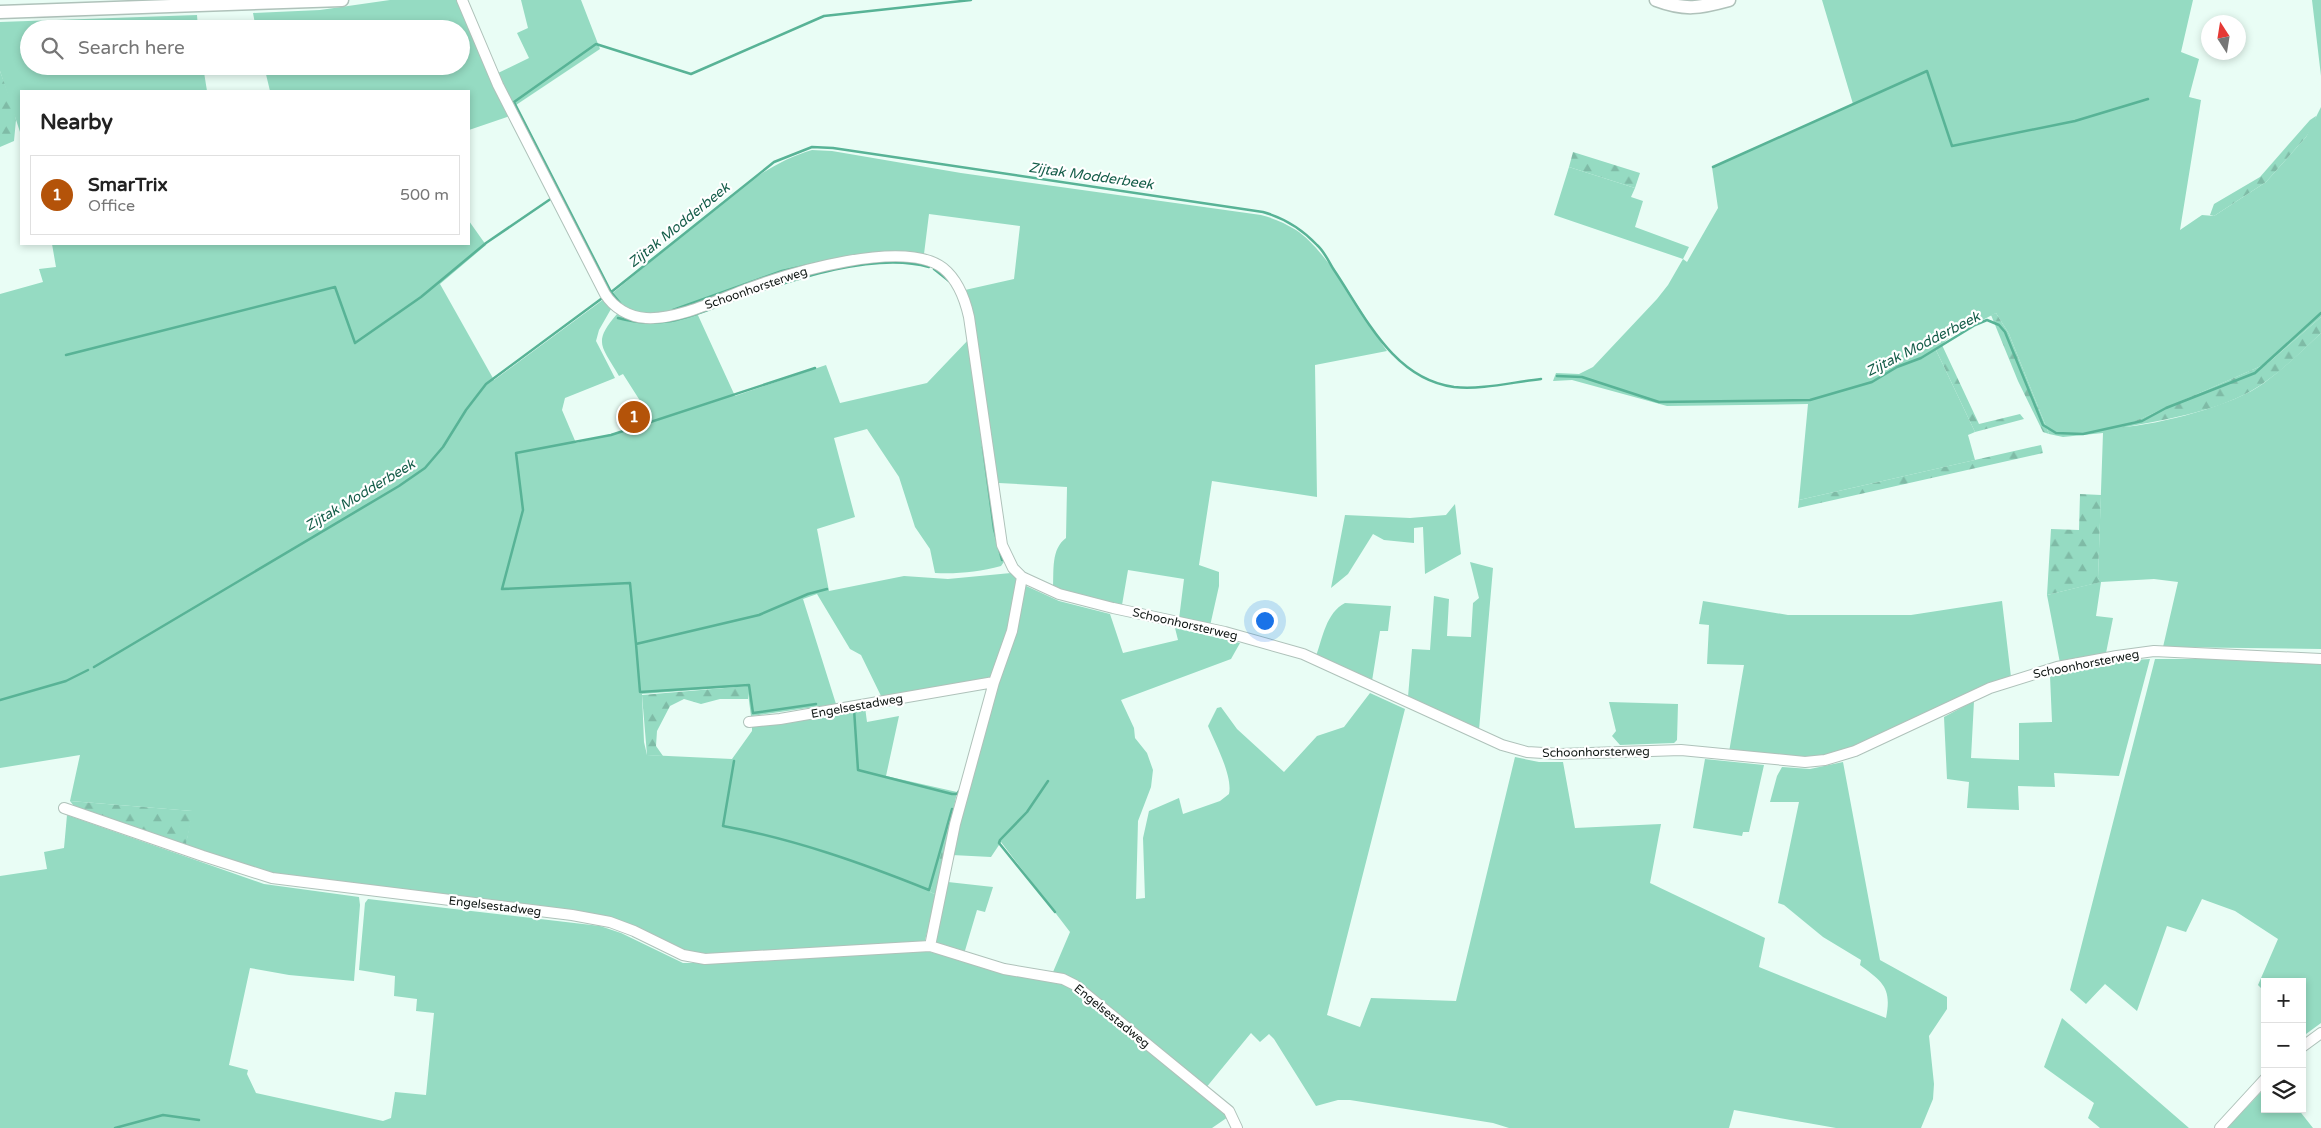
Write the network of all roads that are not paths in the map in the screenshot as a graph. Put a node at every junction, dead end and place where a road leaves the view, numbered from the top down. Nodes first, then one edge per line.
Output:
1 (342, 0) edge
2 (462, 0) edge
3 (1656, 0) edge
4 (1729, 0) edge
5 (1688, 4) edge
6 (0, 12) edge
7 (1022, 577) junction
8 (2321, 659) edge
9 (994, 682) junction
10 (749, 722) dead end
11 (64, 808) dead end
12 (930, 946) junction
13 (2321, 1033) edge
14 (2306, 1045) edge
15 (2261, 1083) edge
16 (1237, 1128) edge
17 (2220, 1128) edge

1 - 6 street
2 - 7 street, Schoonhorsterweg
3 - 5 street
4 - 5 street
7 - 8 street, Schoonhorsterweg
7 - 9 street
9 - 10 street, Engelsestadweg
9 - 12 street
11 - 12 street, Engelsestadweg
12 - 16 street, Engelsestadweg
13 - 14 street
15 - 17 street

